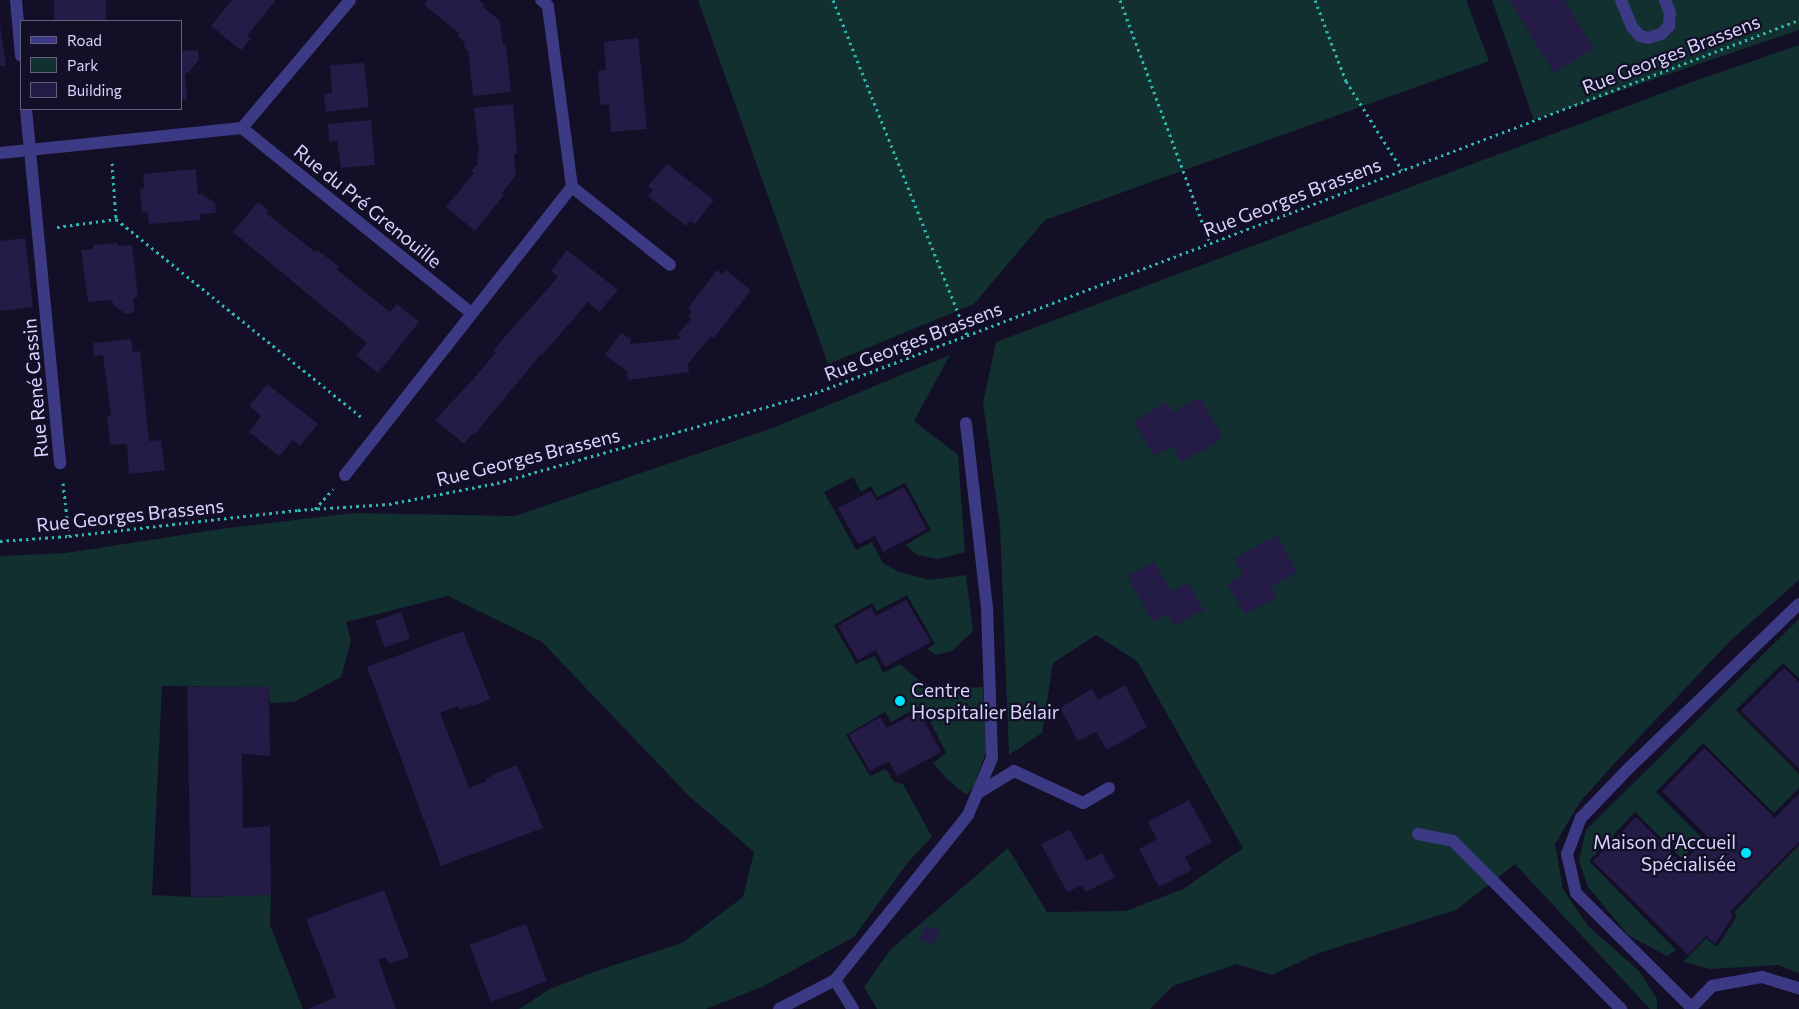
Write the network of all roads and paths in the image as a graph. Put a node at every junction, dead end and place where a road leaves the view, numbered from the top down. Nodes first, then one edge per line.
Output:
1 (16, 0) edge
2 (350, 0) edge
3 (542, 0) edge
4 (833, 0) edge
5 (1120, 0) edge
6 (1316, 0) edge
7 (1621, 0) edge
8 (1665, 0) edge
9 (1799, 20) edge
10 (20, 45) edge
11 (26, 110) edge
12 (242, 128) junction
13 (116, 141) junction
14 (30, 150) junction
15 (0, 153) edge
16 (1402, 170) junction
17 (572, 187) junction
18 (116, 219) junction
19 (39, 234) junction
20 (1210, 243) junction
21 (670, 265) dead end
22 (471, 313) junction
23 (967, 335) junction
24 (966, 423) dead end
25 (379, 431) junction
26 (60, 462) joint
27 (345, 475) joint
28 (315, 509) junction
29 (69, 536) junction
30 (0, 541) edge
31 (1799, 604) edge
32 (1109, 788) dead end
33 (978, 793) junction
34 (1418, 834) dead end
35 (835, 980) junction
36 (1799, 988) edge
37 (1690, 1008) edge
38 (779, 1009) edge
39 (853, 1009) edge
40 (1621, 1009) edge

1 - 10 street
2 - 12 street
3 - 17 street
4 - 23 path
5 - 20 path
6 - 16 path
7 - 8 street
9 - 16 path, Rue Georges Brassens
11 - 14 street, Rue René Cassin
12 - 13 street
12 - 22 street, Rue du Pré Grenouille
13 - 14 street
13 - 18 path
14 - 15 street
14 - 19 street, Rue René Cassin
16 - 20 path, Rue Georges Brassens
17 - 21 street
17 - 22 street
18 - 19 path
18 - 25 path
19 - 26 street, Rue René Cassin
20 - 23 path, Rue Georges Brassens
22 - 25 street
23 - 28 path, Rue Georges Brassens
24 - 33 street
25 - 27 street
26 - 29 path, Rue René Cassin
27 - 28 path
28 - 29 path, Rue Georges Brassens
29 - 30 path, Rue Georges Brassens
31 - 37 street
32 - 33 street
33 - 35 street
34 - 40 street
35 - 38 street
35 - 39 street
36 - 37 street

